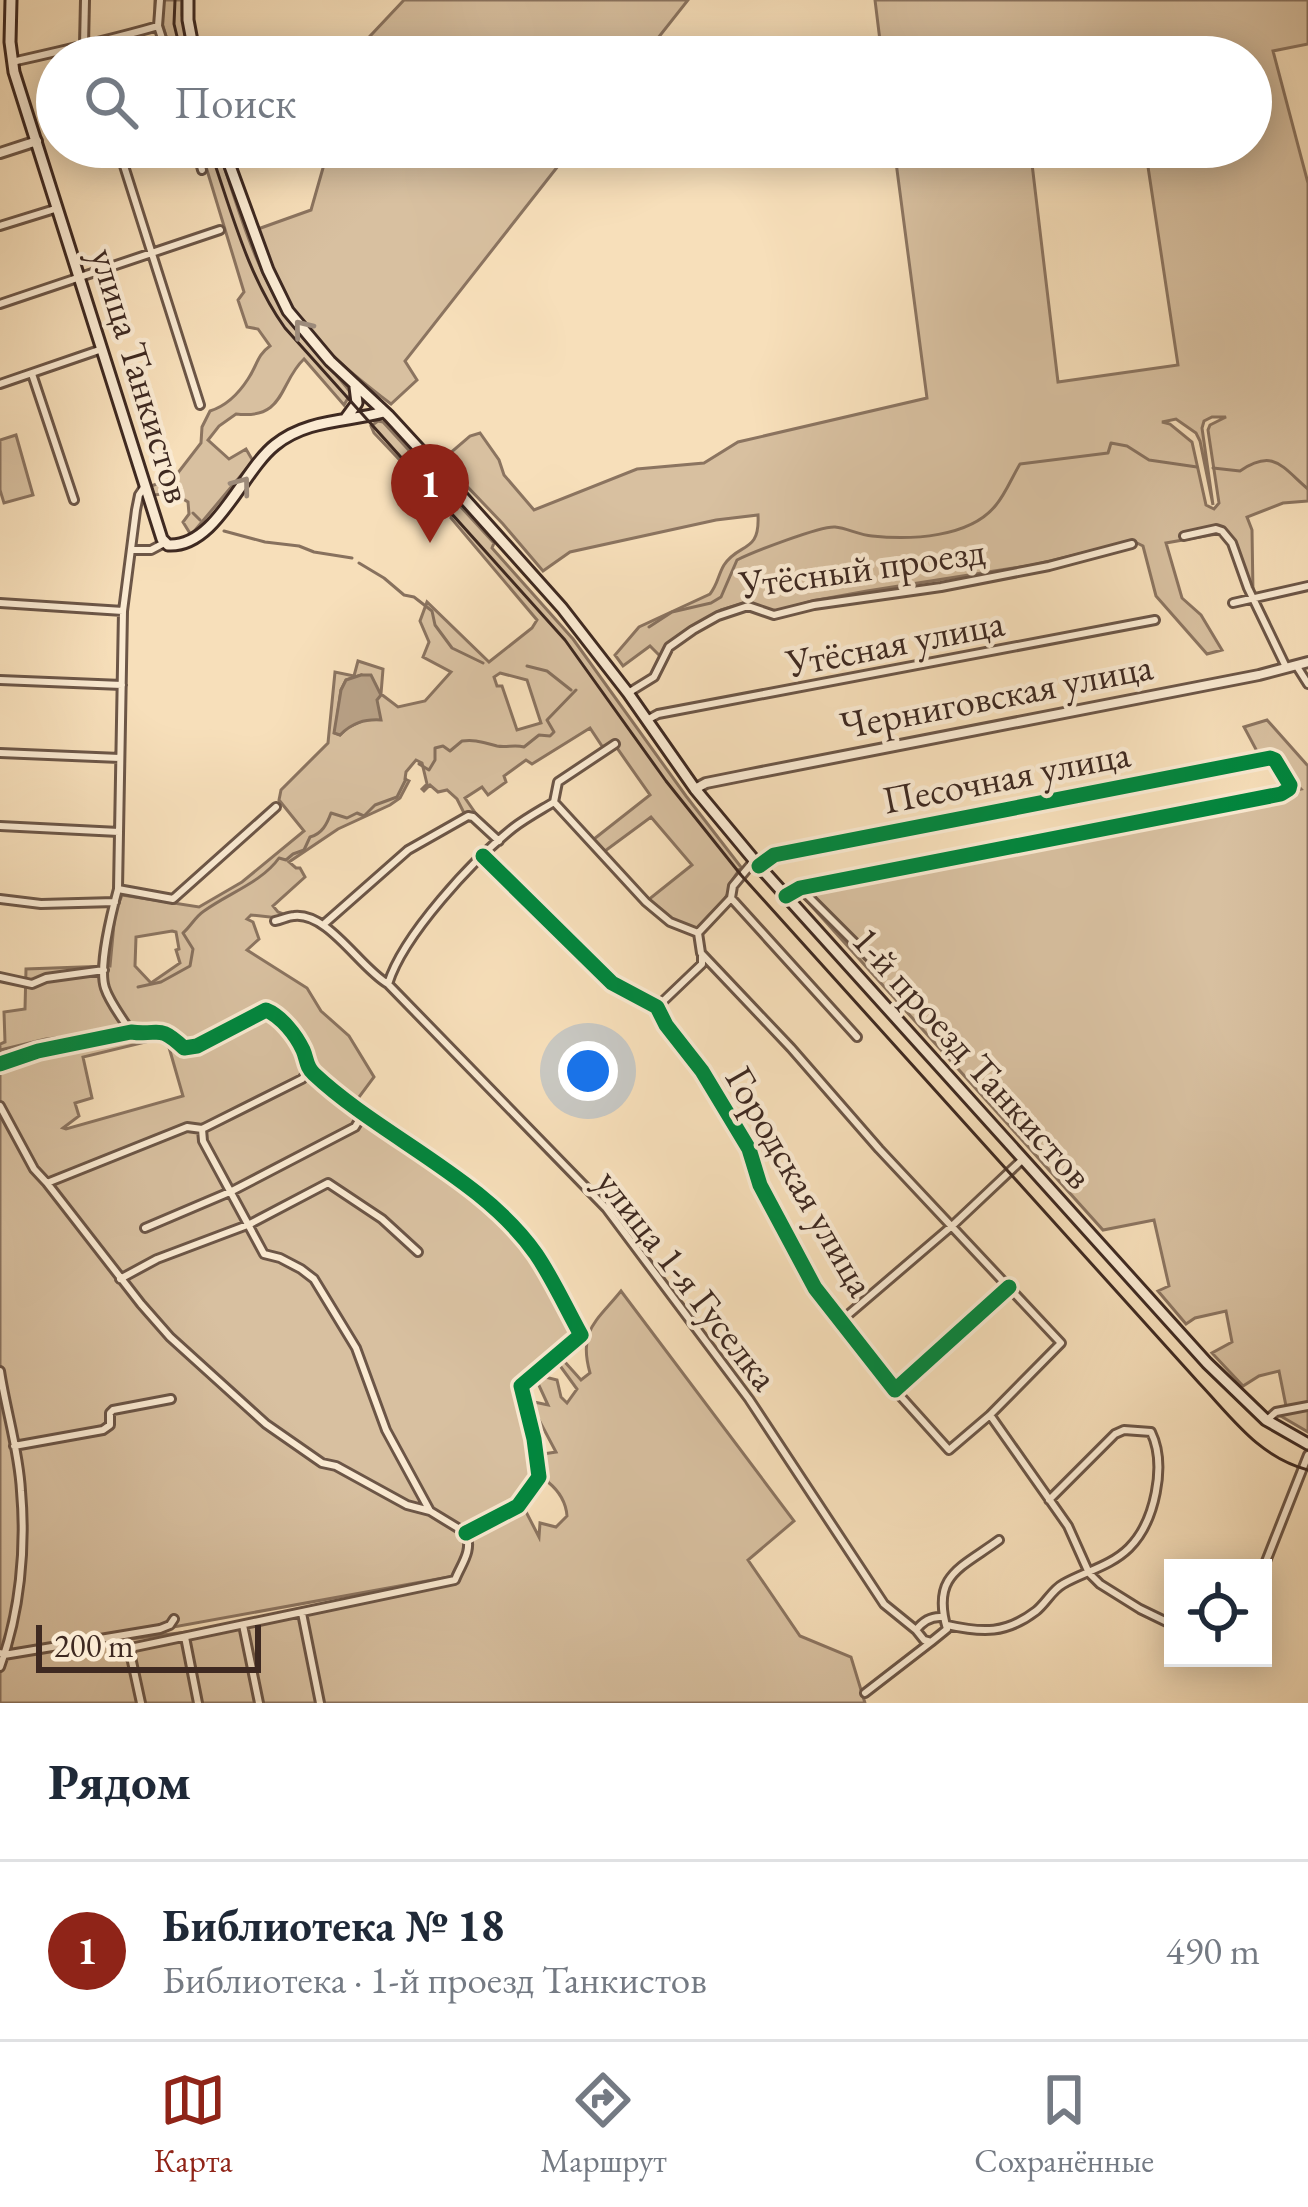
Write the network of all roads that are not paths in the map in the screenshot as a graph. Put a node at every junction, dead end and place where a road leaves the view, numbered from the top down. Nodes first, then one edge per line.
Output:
1 (11, 0) edge
2 (85, 0) edge
3 (160, 0) edge
4 (188, 0) edge
5 (158, 26) junction
6 (84, 36) edge
7 (123, 36) edge
8 (161, 36) edge
9 (191, 36) edge
10 (36, 61) edge
11 (11, 69) junction
12 (36, 138) edge
13 (36, 141) edge
14 (0, 153) edge
15 (45, 168) edge
16 (125, 168) edge
17 (231, 168) edge
18 (58, 208) junction
19 (0, 226) edge
20 (220, 230) dead end
21 (152, 253) junction
22 (80, 277) junction
23 (0, 304) edge
24 (102, 349) junction
25 (32, 374) junction
26 (0, 384) edge
27 (356, 387) junction
28 (200, 405) dead end
29 (384, 412) junction
30 (346, 418) junction
31 (146, 486) junction
32 (74, 500) dead end
33 (1184, 536) dead end
34 (166, 542) junction
35 (1132, 544) dead end
36 (131, 550) junction
37 (1308, 586) edge
38 (1253, 598) junction
39 (1233, 603) dead end
40 (0, 604) edge
41 (123, 611) junction
42 (1155, 620) dead end
43 (1308, 662) edge
44 (1291, 666) junction
45 (0, 680) edge
46 (1308, 684) edge
47 (122, 685) junction
48 (628, 693) junction
49 (647, 720) junction
50 (615, 744) dead end
51 (0, 753) edge
52 (120, 758) junction
53 (695, 789) junction
54 (554, 802) junction
55 (276, 807) dead end
56 (0, 826) edge
57 (119, 832) junction
58 (499, 842) junction
59 (483, 856) junction
60 (757, 864) junction
61 (800, 888) junction
62 (118, 889) junction
63 (786, 896) junction
64 (731, 898) junction
65 (0, 899) edge
66 (115, 902) junction
67 (275, 921) dead end
68 (324, 924) junction
69 (698, 933) junction
70 (701, 953) junction
71 (104, 970) junction
72 (883, 971) dead end
73 (0, 977) edge
74 (388, 984) junction
75 (657, 1007) junction
76 (130, 1032) junction
77 (856, 1037) dead end
78 (0, 1064) edge
79 (309, 1071) junction
80 (0, 1106) edge
81 (363, 1114) junction
82 (202, 1129) junction
83 (1024, 1158) junction
84 (47, 1183) junction
85 (232, 1191) junction
86 (250, 1224) junction
87 (953, 1225) junction
88 (145, 1228) dead end
89 (418, 1252) dead end
90 (120, 1279) junction
91 (1009, 1287) junction
92 (842, 1320) junction
93 (0, 1371) edge
94 (895, 1390) junction
95 (171, 1399) dead end
96 (1308, 1406) edge
97 (990, 1415) junction
98 (1266, 1420) junction
99 (1308, 1444) edge
100 (14, 1446) junction
101 (1308, 1455) edge
102 (1049, 1499) junction
103 (430, 1510) junction
104 (466, 1533) junction
105 (999, 1540) dead end
106 (1267, 1559) edge
107 (1089, 1573) junction
108 (302, 1613) junction
109 (174, 1618) dead end
110 (1164, 1620) edge
111 (945, 1621) junction
112 (243, 1624) junction
113 (916, 1630) junction
114 (185, 1636) junction
115 (931, 1642) junction
116 (2, 1654) edge
117 (0, 1667) edge
118 (865, 1693) dead end
119 (141, 1703) edge
120 (198, 1703) edge
121 (259, 1703) edge
122 (320, 1703) edge

1 - 11 main road, улица Танкистов
2 - 6 street
3 - 5 street
4 - 9 main road
5 - 7 street
5 - 8 street
10 - 11 street
11 - 12 main road, улица Танкистов
13 - 14 street
15 - 18 main road, улица Танкистов
16 - 21 street
27 -> 17 main road, 1-й проезд Танкистов
18 - 19 street
18 - 22 main road, улица Танкистов
20 - 21 street
21 - 22 street
21 - 28 street
22 - 23 street
22 - 24 main road, улица Танкистов
24 - 25 street
24 - 31 main road, улица Танкистов
25 - 26 street
25 - 32 street
27 - 29 main road, 1-й проезд Танкистов
27 - 30 main road
29 - 30 main road, улица Танкистов
29 - 48 main road, 1-й проезд Танкистов
34 -> 30 main road, улица Танкистов
31 - 34 main road, улица Танкистов
31 - 36 street
33 - 38 street
34 - 36 street
35 - 48 street, Утёсный проезд
36 - 41 street
37 - 38 street
38 - 39 street
38 - 44 street
40 - 41 street
41 - 47 street
42 - 49 street, Утёсная улица
43 - 44 street, Черниговская улица
44 - 46 street
44 - 53 street, Черниговская улица
45 - 47 street
47 - 52 street
48 - 49 main road, 1-й проезд Танкистов
49 - 53 main road, 1-й проезд Танкистов
50 - 54 street
51 - 52 street
52 - 57 street
53 - 60 main road, 1-й проезд Танкистов
54 - 58 street
54 - 69 street
55 - 62 street
56 - 57 street
57 - 62 street
58 - 59 street
58 - 68 street
59 - 74 street
59 - 75 street, Городская улица
60 - 61 street, Песочная улица
60 - 63 main road, 1-й проезд Танкистов
60 - 64 street
61 - 63 street
61 - 72 street
62 - 66 street
63 - 83 main road, 1-й проезд Танкистов
64 - 69 street
64 - 77 street
65 - 66 street
66 - 71 street
67 - 68 street
68 - 74 street, улица 1-я Гуселка
69 - 70 street
70 - 75 street
70 - 87 street, Городская улица
71 - 73 street
71 - 76 street
74 - 113 street, улица 1-я Гуселка
75 - 92 street, Городская улица
76 - 78 street
76 - 79 street
79 - 81 street
79 - 82 street
80 - 84 street
81 - 85 street
81 - 104 street
82 - 84 street
82 - 85 street
83 - 87 street
83 - 98 main road, 1-й проезд Танкистов
84 - 90 street
85 - 86 street
85 - 88 street
86 - 89 street
86 - 90 street
86 - 103 street
87 - 91 street, Городская улица
87 - 92 street
90 - 103 street
91 - 94 street
91 - 97 street, Городская улица
92 - 94 street, Городская улица
93 - 100 street
94 - 97 street, Городская улица
95 - 100 street
96 - 98 street
97 - 102 street
98 - 99 main road, 1-й проезд Танкистов
100 - 116 street
101 - 106 street
102 - 107 street
102 - 107 street
103 - 104 street
104 - 108 street
105 - 111 street
107 - 110 street
107 - 111 street
108 - 112 street
108 - 122 street
109 - 116 street
111 - 113 street
111 - 115 street
112 - 114 street
112 - 121 street
113 - 115 street, улица 1-я Гуселка
114 - 119 street
114 - 120 street
115 - 118 street
116 - 117 street

